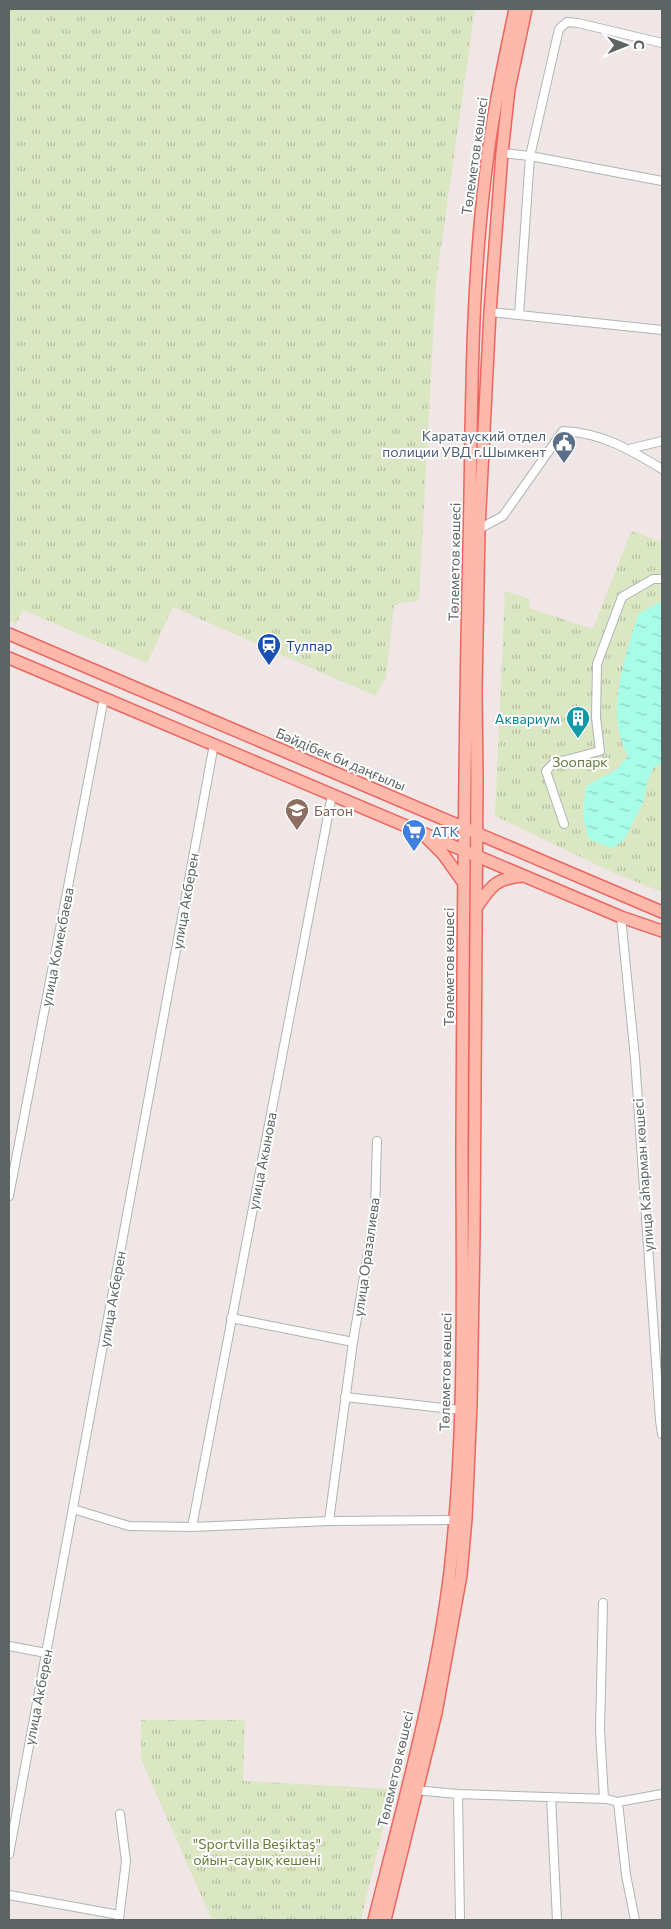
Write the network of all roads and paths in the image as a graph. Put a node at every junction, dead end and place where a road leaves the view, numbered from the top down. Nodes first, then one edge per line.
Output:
1 (515, 9) edge
2 (526, 9) edge
3 (662, 43) edge
4 (502, 153) junction
5 (530, 156) junction
6 (662, 181) edge
7 (490, 312) junction
8 (519, 315) junction
9 (662, 330) edge
10 (662, 440) edge
11 (630, 449) junction
12 (662, 469) edge
13 (480, 529) junction
14 (662, 579) edge
15 (9, 634) edge
16 (9, 658) edge
17 (104, 698) junction
18 (214, 744) junction
19 (272, 746) junction
20 (266, 766) junction
21 (332, 795) junction
22 (564, 824) dead end
23 (464, 826) junction
24 (420, 831) junction
25 (476, 831) junction
26 (463, 849) junction
27 (476, 855) junction
28 (526, 876) junction
29 (463, 882) junction
30 (476, 908) junction
31 (662, 912) edge
32 (621, 917) junction
33 (662, 931) edge
34 (377, 1142) dead end
35 (9, 1196) edge
36 (232, 1318) junction
37 (353, 1342) junction
38 (345, 1397) junction
39 (460, 1410) junction
40 (662, 1434) edge
41 (73, 1509) junction
42 (454, 1520) junction
43 (329, 1521) junction
44 (192, 1527) junction
45 (602, 1602) dead end
46 (9, 1646) edge
47 (46, 1653) junction
48 (413, 1790) junction
49 (458, 1794) junction
50 (662, 1794) edge
51 (551, 1797) junction
52 (604, 1799) junction
53 (618, 1802) junction
54 (120, 1814) dead end
55 (9, 1854) edge
56 (9, 1895) edge
57 (119, 1918) edge
58 (374, 1920) edge
59 (385, 1920) edge
60 (460, 1920) edge
61 (557, 1920) edge
62 (635, 1920) edge

1 - 23 main road, Төлеметов көшесі
2 - 4 main road, Төлеметов көшесі
3 - 5 street
4 - 5 street
4 - 7 main road, Төлеметов көшесі
5 - 6 street
5 - 8 street
7 - 8 street
7 - 13 main road, Төлеметов көшесі
8 - 9 street
10 - 11 street
11 - 12 street
11 - 13 street
13 - 25 main road, Төлеметов көшесі
14 - 22 street
15 - 19 main road, Бәйдібек би даңғылы
16 - 17 main road
17 - 18 main road
17 - 35 street, улица Комекбаева
18 - 20 main road
18 - 41 street, улица Акберен
19 - 20 main road
19 - 23 main road, Бәйдібек би даңғылы
20 - 21 main road
21 - 24 main road
21 - 36 street, улица Акынова
23 - 25 main road, Бәйдібек би даңғылы
23 - 26 main road, Төлеметов көшесі
24 - 26 main road
24 - 29 main road
25 - 27 main road, Төлеметов көшесі
25 - 31 main road, Бәйдібек би даңғылы
26 - 27 main road
26 - 29 main road, Төлеметов көшесі
27 - 28 main road
27 - 30 main road, Төлеметов көшесі
28 - 30 main road
28 - 32 main road
29 - 39 main road, Төлеметов көшесі
30 - 48 main road, Төлеметов көшесі
32 - 33 main road
32 - 40 street, улица Каһарман көшесі
34 - 37 street, улица Оразалиева
36 - 37 street
36 - 44 street, улица Акынова
37 - 38 street, улица Оразалиева
38 - 39 street
38 - 43 street, улица Оразалиева
39 - 42 main road, Төлеметов көшесі
41 - 44 street
41 - 47 street, улица Акберен
42 - 43 street
42 - 48 main road, Төлеметов көшесі
43 - 44 street
45 - 52 street
46 - 47 street
47 - 55 street, улица Акберен
48 - 49 street
48 - 58 main road, Төлеметов көшесі
48 - 59 main road, Төлеметов көшесі
49 - 51 street
49 - 60 street
50 - 53 street
51 - 52 street
51 - 61 street
52 - 53 street
53 - 62 street
54 - 57 street
56 - 57 street

